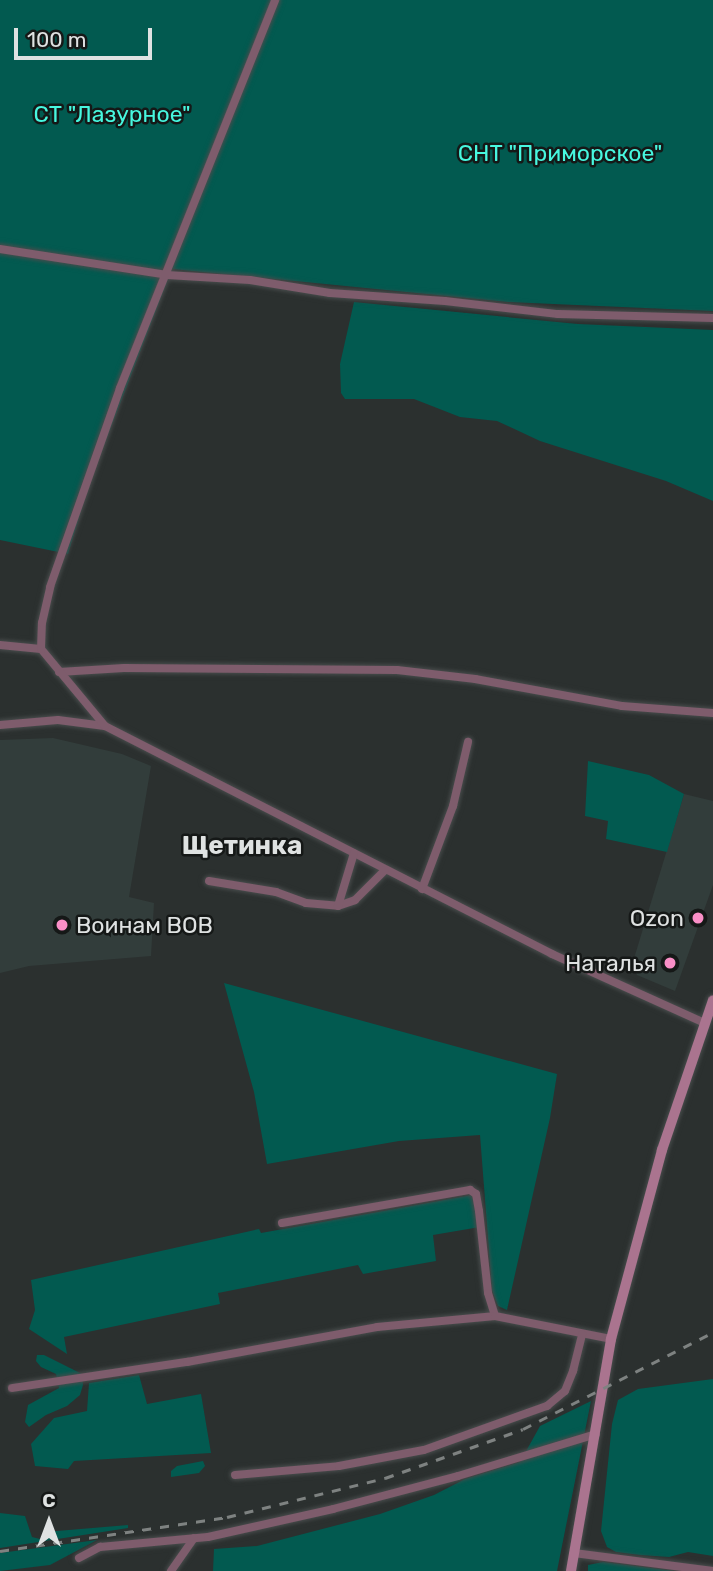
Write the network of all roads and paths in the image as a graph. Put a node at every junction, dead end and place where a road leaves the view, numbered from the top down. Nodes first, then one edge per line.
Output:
1 (275, 0) edge
2 (0, 249) edge
3 (167, 275) junction
4 (713, 318) edge
5 (0, 645) edge
6 (41, 649) junction
7 (59, 672) junction
8 (713, 713) edge
9 (0, 725) edge
10 (105, 726) junction
11 (468, 742) dead end
12 (354, 853) junction
13 (385, 870) junction
14 (209, 881) dead end
15 (422, 889) junction
16 (338, 906) junction
17 (713, 1000) edge
18 (705, 1023) junction
19 (282, 1223) dead end
20 (495, 1316) junction
21 (582, 1334) junction
22 (611, 1339) junction
23 (12, 1388) dead end
24 (596, 1434) junction
25 (235, 1475) dead end
26 (194, 1538) junction
27 (574, 1553) junction
28 (79, 1558) dead end
29 (171, 1571) edge
30 (571, 1571) edge
31 (713, 1571) edge

1 - 3 street
2 - 3 street
3 - 4 street
3 - 6 street
5 - 6 street
6 - 7 street
7 - 8 street
7 - 10 street
9 - 10 street
10 - 12 street
11 - 15 street
12 - 13 street
12 - 16 street
13 - 15 street
13 - 16 street
14 - 16 street
15 - 18 street
17 - 18 main road
18 - 22 main road
19 - 20 street
20 - 21 street
20 - 23 street
21 - 22 street
21 - 25 street
22 - 24 main road
24 - 26 street
24 - 27 main road
26 - 28 street
26 - 29 street
27 - 30 main road
27 - 31 street

